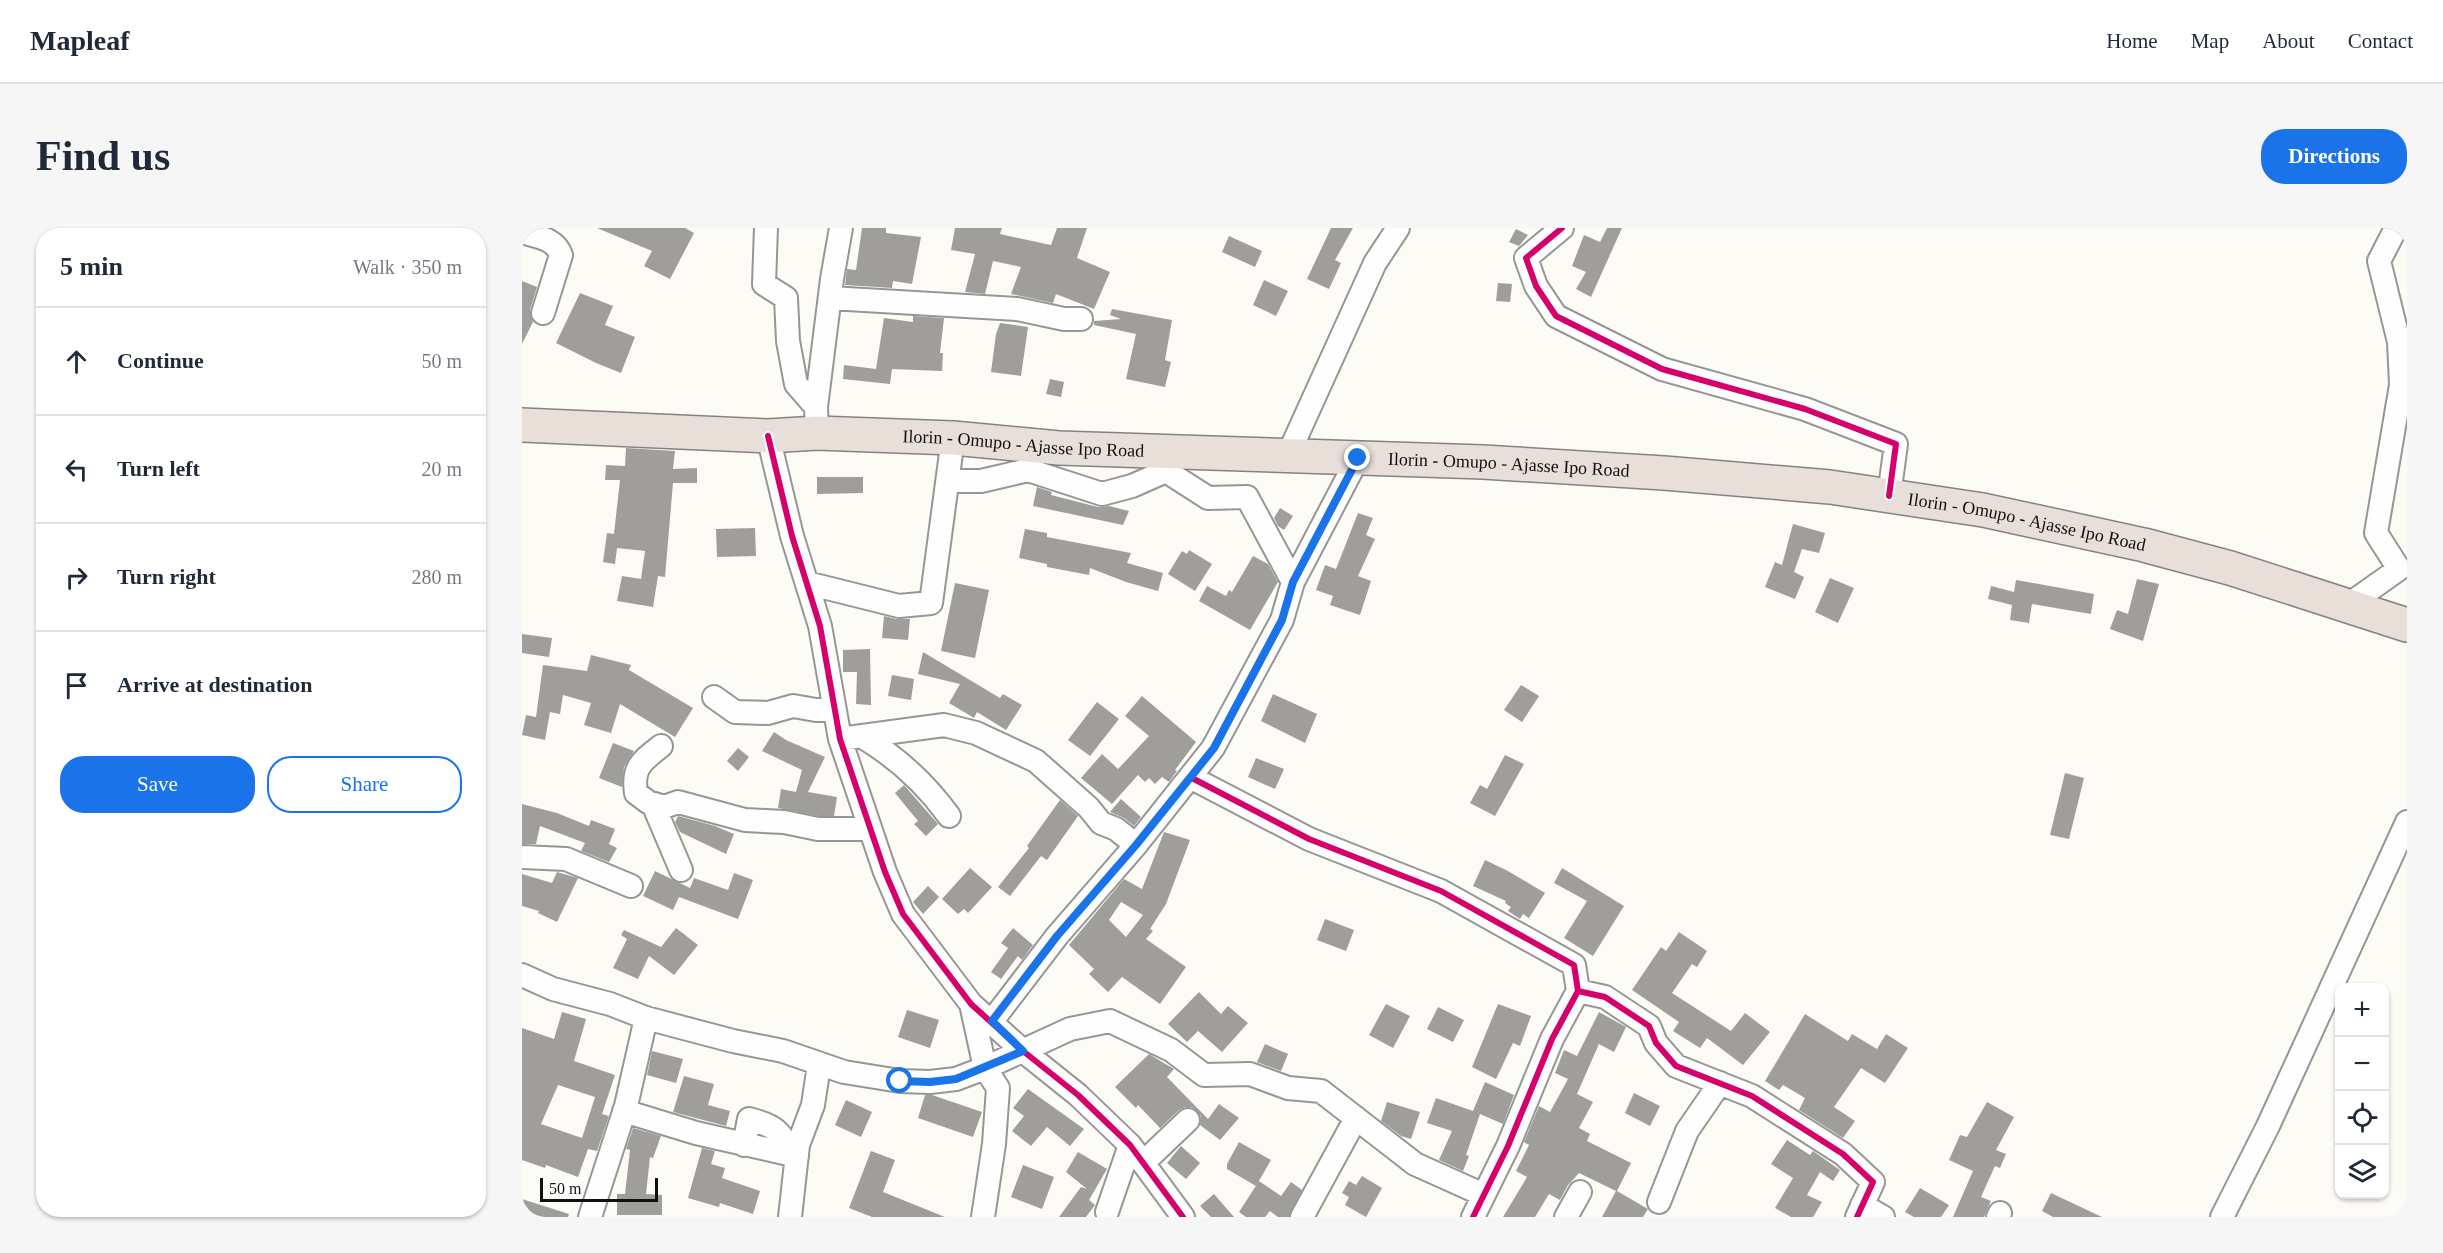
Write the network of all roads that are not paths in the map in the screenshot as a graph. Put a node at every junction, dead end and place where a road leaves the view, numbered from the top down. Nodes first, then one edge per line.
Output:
1 (766, 228) edge
2 (841, 228) edge
3 (1398, 228) edge
4 (1562, 228) edge
5 (2396, 228) edge
6 (522, 232) edge
7 (830, 298) junction
8 (543, 314) dead end
9 (1081, 320) dead end
10 (816, 420) junction
11 (522, 425) edge
12 (768, 435) junction
13 (953, 438) junction
14 (2398, 450) edge
15 (1288, 455) junction
16 (1358, 458) junction
17 (1170, 461) junction
18 (948, 481) junction
19 (1889, 496) junction
20 (1293, 582) junction
21 (807, 583) junction
22 (2348, 605) junction
23 (2407, 625) edge
24 (714, 697) dead end
25 (835, 710) junction
26 (850, 737) junction
27 (661, 746) dead end
28 (1190, 777) junction
29 (653, 804) junction
30 (949, 816) dead end
31 (2407, 822) edge
32 (870, 829) junction
33 (1136, 845) junction
34 (522, 857) edge
35 (681, 870) dead end
36 (631, 886) dead end
37 (522, 975) edge
38 (1578, 991) junction
39 (971, 1004) junction
40 (646, 1018) junction
41 (992, 1021) junction
42 (1023, 1051) junction
43 (819, 1065) junction
44 (985, 1068) junction
45 (1720, 1083) junction
46 (624, 1111) junction
47 (1356, 1118) junction
48 (1188, 1120) dead end
49 (1136, 1154) junction
50 (795, 1155) junction
51 (1580, 1192) dead end
52 (1484, 1195) junction
53 (1659, 1202) dead end
54 (1860, 1211) edge
55 (1107, 1212) dead end
56 (590, 1217) edge
57 (790, 1217) edge
58 (983, 1217) edge
59 (1183, 1217) edge
60 (1302, 1217) edge
61 (1473, 1217) edge
62 (1566, 1217) edge
63 (1883, 1217) edge
64 (2222, 1217) edge

1 - 10 street
2 - 7 street
3 - 15 street
4 - 19 street
5 - 14 street
6 - 8 street
7 - 9 street
7 - 10 street
10 - 12 highway, Ilorin - Omupo - Ajasse Ipo Road
10 - 13 highway, Ilorin - Omupo - Ajasse Ipo Road
11 - 12 highway, Ilorin - Omupo - Ajasse Ipo Road
12 - 21 street
13 - 17 highway, Ilorin - Omupo - Ajasse Ipo Road
13 - 18 street
14 - 22 street
15 - 16 highway, Ilorin - Omupo - Ajasse Ipo Road
15 - 17 highway, Ilorin - Omupo - Ajasse Ipo Road
16 - 19 highway, Ilorin - Omupo - Ajasse Ipo Road
16 - 20 street
17 - 18 street
17 - 20 street
18 - 21 street
19 - 22 highway, Ilorin - Omupo - Ajasse Ipo Road
20 - 28 street
21 - 25 street
22 - 23 highway, Ilorin - Omupo - Ajasse Ipo Road
24 - 25 street
25 - 26 street
26 - 30 street
26 - 32 street
26 - 33 street
27 - 29 street
28 - 33 street
28 - 38 street
29 - 32 street
29 - 35 street
31 - 64 street
32 - 39 street
33 - 41 street
34 - 36 street
37 - 40 street
38 - 45 street
38 - 52 street
39 - 41 street
39 - 44 street
40 - 43 street
40 - 46 street
41 - 42 street
42 - 44 street
42 - 47 street
42 - 49 street
43 - 44 street
43 - 50 street
44 - 58 street
45 - 53 street
45 - 54 street
46 - 50 street
46 - 56 street
47 - 52 street
47 - 60 street
48 - 49 street
49 - 55 street
49 - 59 street
50 - 57 street
51 - 62 street
52 - 61 street
54 - 63 street

